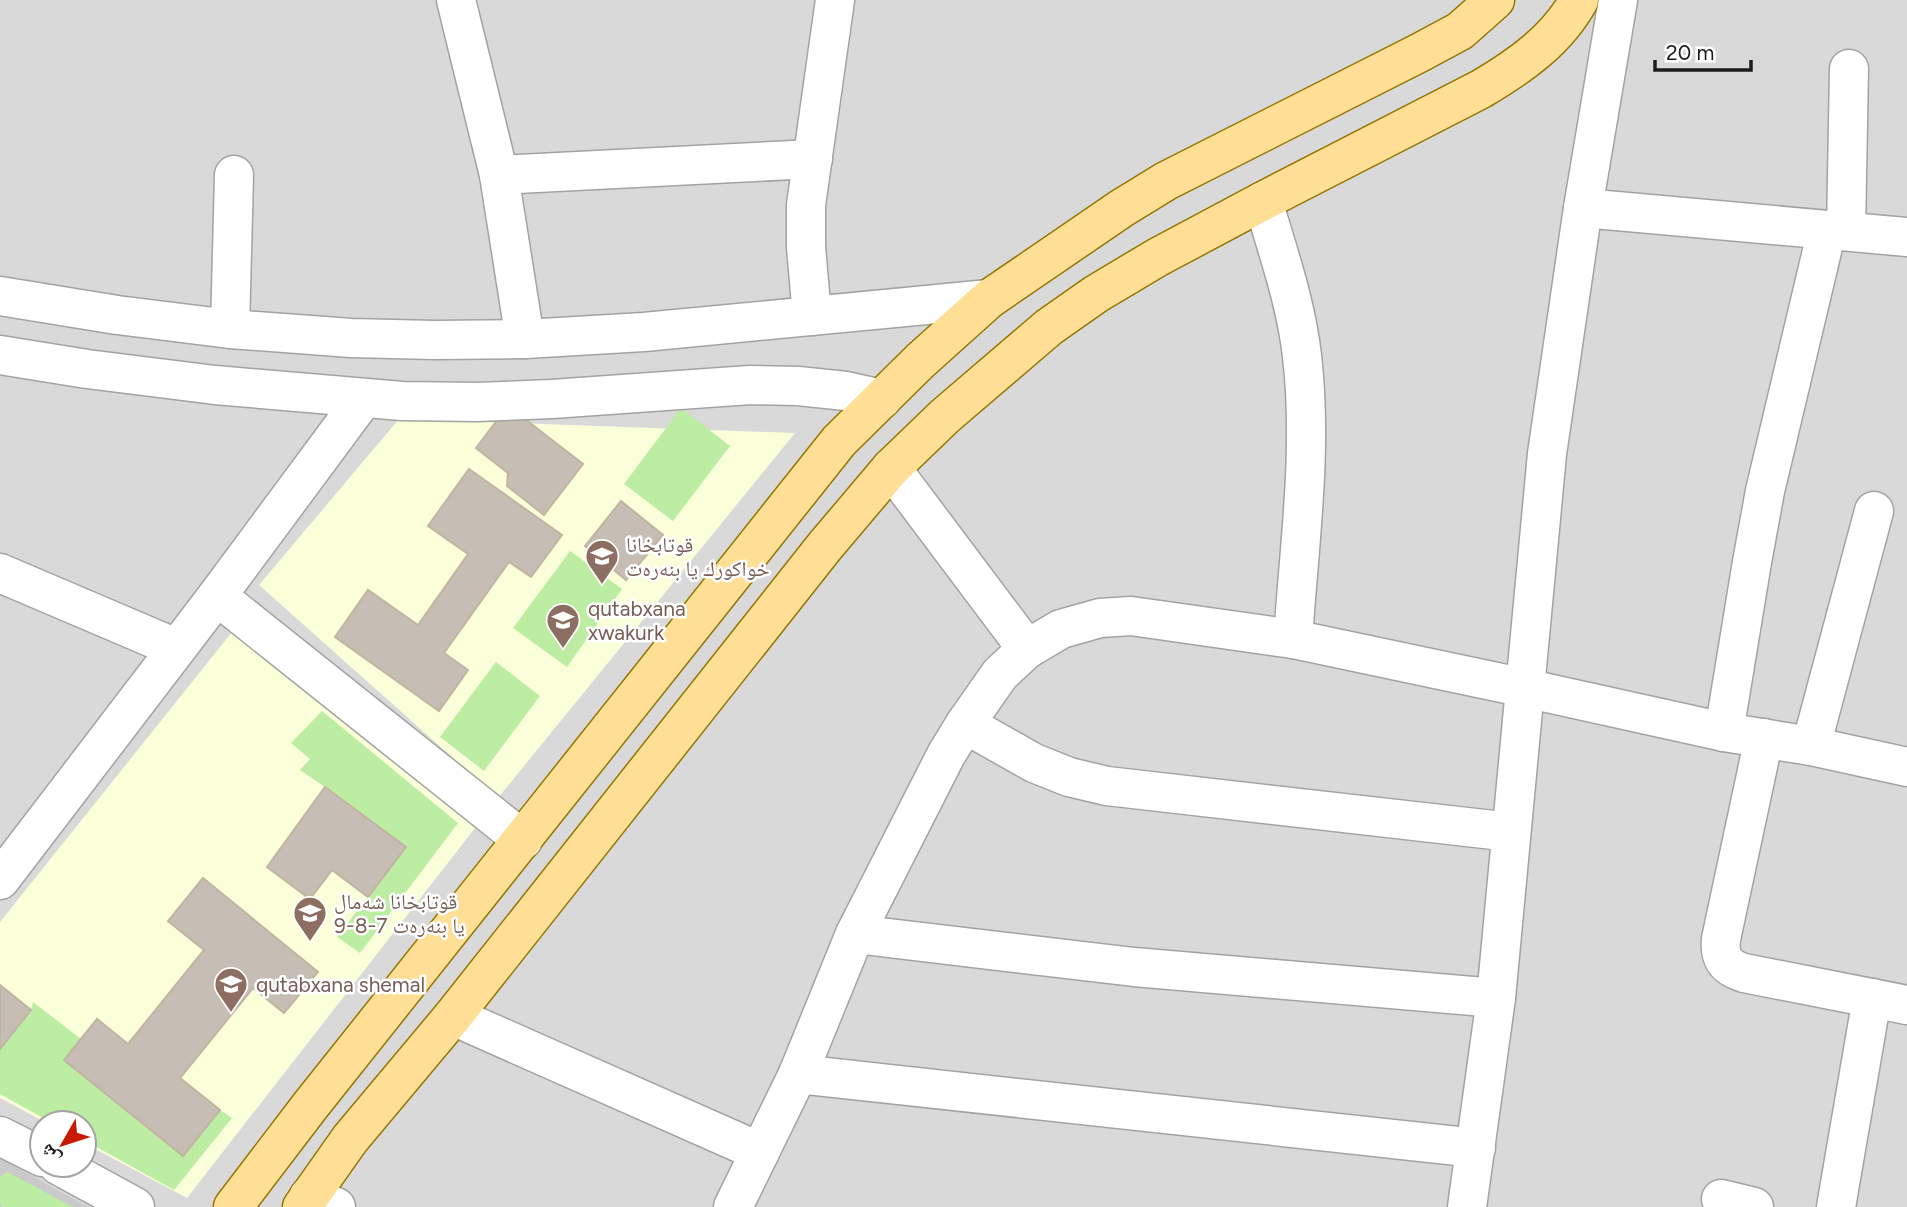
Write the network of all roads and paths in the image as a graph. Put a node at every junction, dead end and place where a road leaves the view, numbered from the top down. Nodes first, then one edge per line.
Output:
1 (456, 0) edge
2 (835, 0) edge
3 (1495, 0) edge
4 (1579, 0) edge
5 (1618, 0) edge
6 (1849, 69) dead end
7 (813, 159) junction
8 (234, 175) dead end
9 (499, 175) junction
10 (1263, 201) junction
11 (1583, 208) junction
12 (1836, 231) junction
13 (1907, 237) edge
14 (0, 296) edge
15 (989, 299) junction
16 (812, 316) junction
17 (229, 329) junction
18 (525, 339) junction
19 (0, 355) edge
20 (363, 399) junction
21 (882, 399) junction
22 (891, 468) junction
23 (1874, 511) dead end
24 (0, 573) edge
25 (217, 596) junction
26 (1293, 639) junction
27 (176, 648) junction
28 (1027, 649) junction
29 (1525, 688) junction
30 (965, 724) junction
31 (1724, 732) junction
32 (1764, 738) junction
33 (1811, 746) junction
34 (1907, 767) edge
35 (1511, 832) junction
36 (523, 839) junction
37 (0, 880) edge
38 (855, 934) junction
39 (1496, 998) junction
40 (1889, 1001) edge
41 (453, 1016) junction
42 (798, 1074) junction
43 (0, 1136) edge
44 (1476, 1148) junction
45 (28, 1150) edge
46 (760, 1152) junction
47 (84, 1179) edge
48 (316, 1203) edge
49 (135, 1207) edge
50 (233, 1207) edge
51 (733, 1207) edge
52 (1468, 1207) edge
53 (1836, 1207) edge

1 - 9 street
2 - 7 street
3 - 15 main road
4 - 10 main road
5 - 11 street
6 - 12 street
7 - 9 street
7 - 16 street
8 - 17 street
9 - 18 street
10 - 22 main road
10 - 26 street
11 - 12 street
11 - 29 street
12 - 13 street
12 - 31 street
14 - 17 street
15 - 16 street
15 - 21 main road
16 - 18 street
17 - 18 street
19 - 20 street
20 - 21 street
20 - 25 street
21 - 36 main road
22 - 28 street
22 - 41 main road
23 - 33 street
24 - 27 street
25 - 27 street
25 - 36 street
26 - 28 street
26 - 29 street
27 - 37 street
28 - 30 street
29 - 31 street
29 - 35 street
30 - 35 street
30 - 38 street
31 - 32 street
32 - 33 street
32 - 40 street
33 - 34 street
35 - 39 street
36 - 50 main road
38 - 39 street
38 - 42 street
39 - 44 street
40 - 53 street
41 - 46 street
41 - 48 main road
42 - 44 street
42 - 46 street
43 - 45 street
44 - 52 street
46 - 51 street
47 - 49 street

